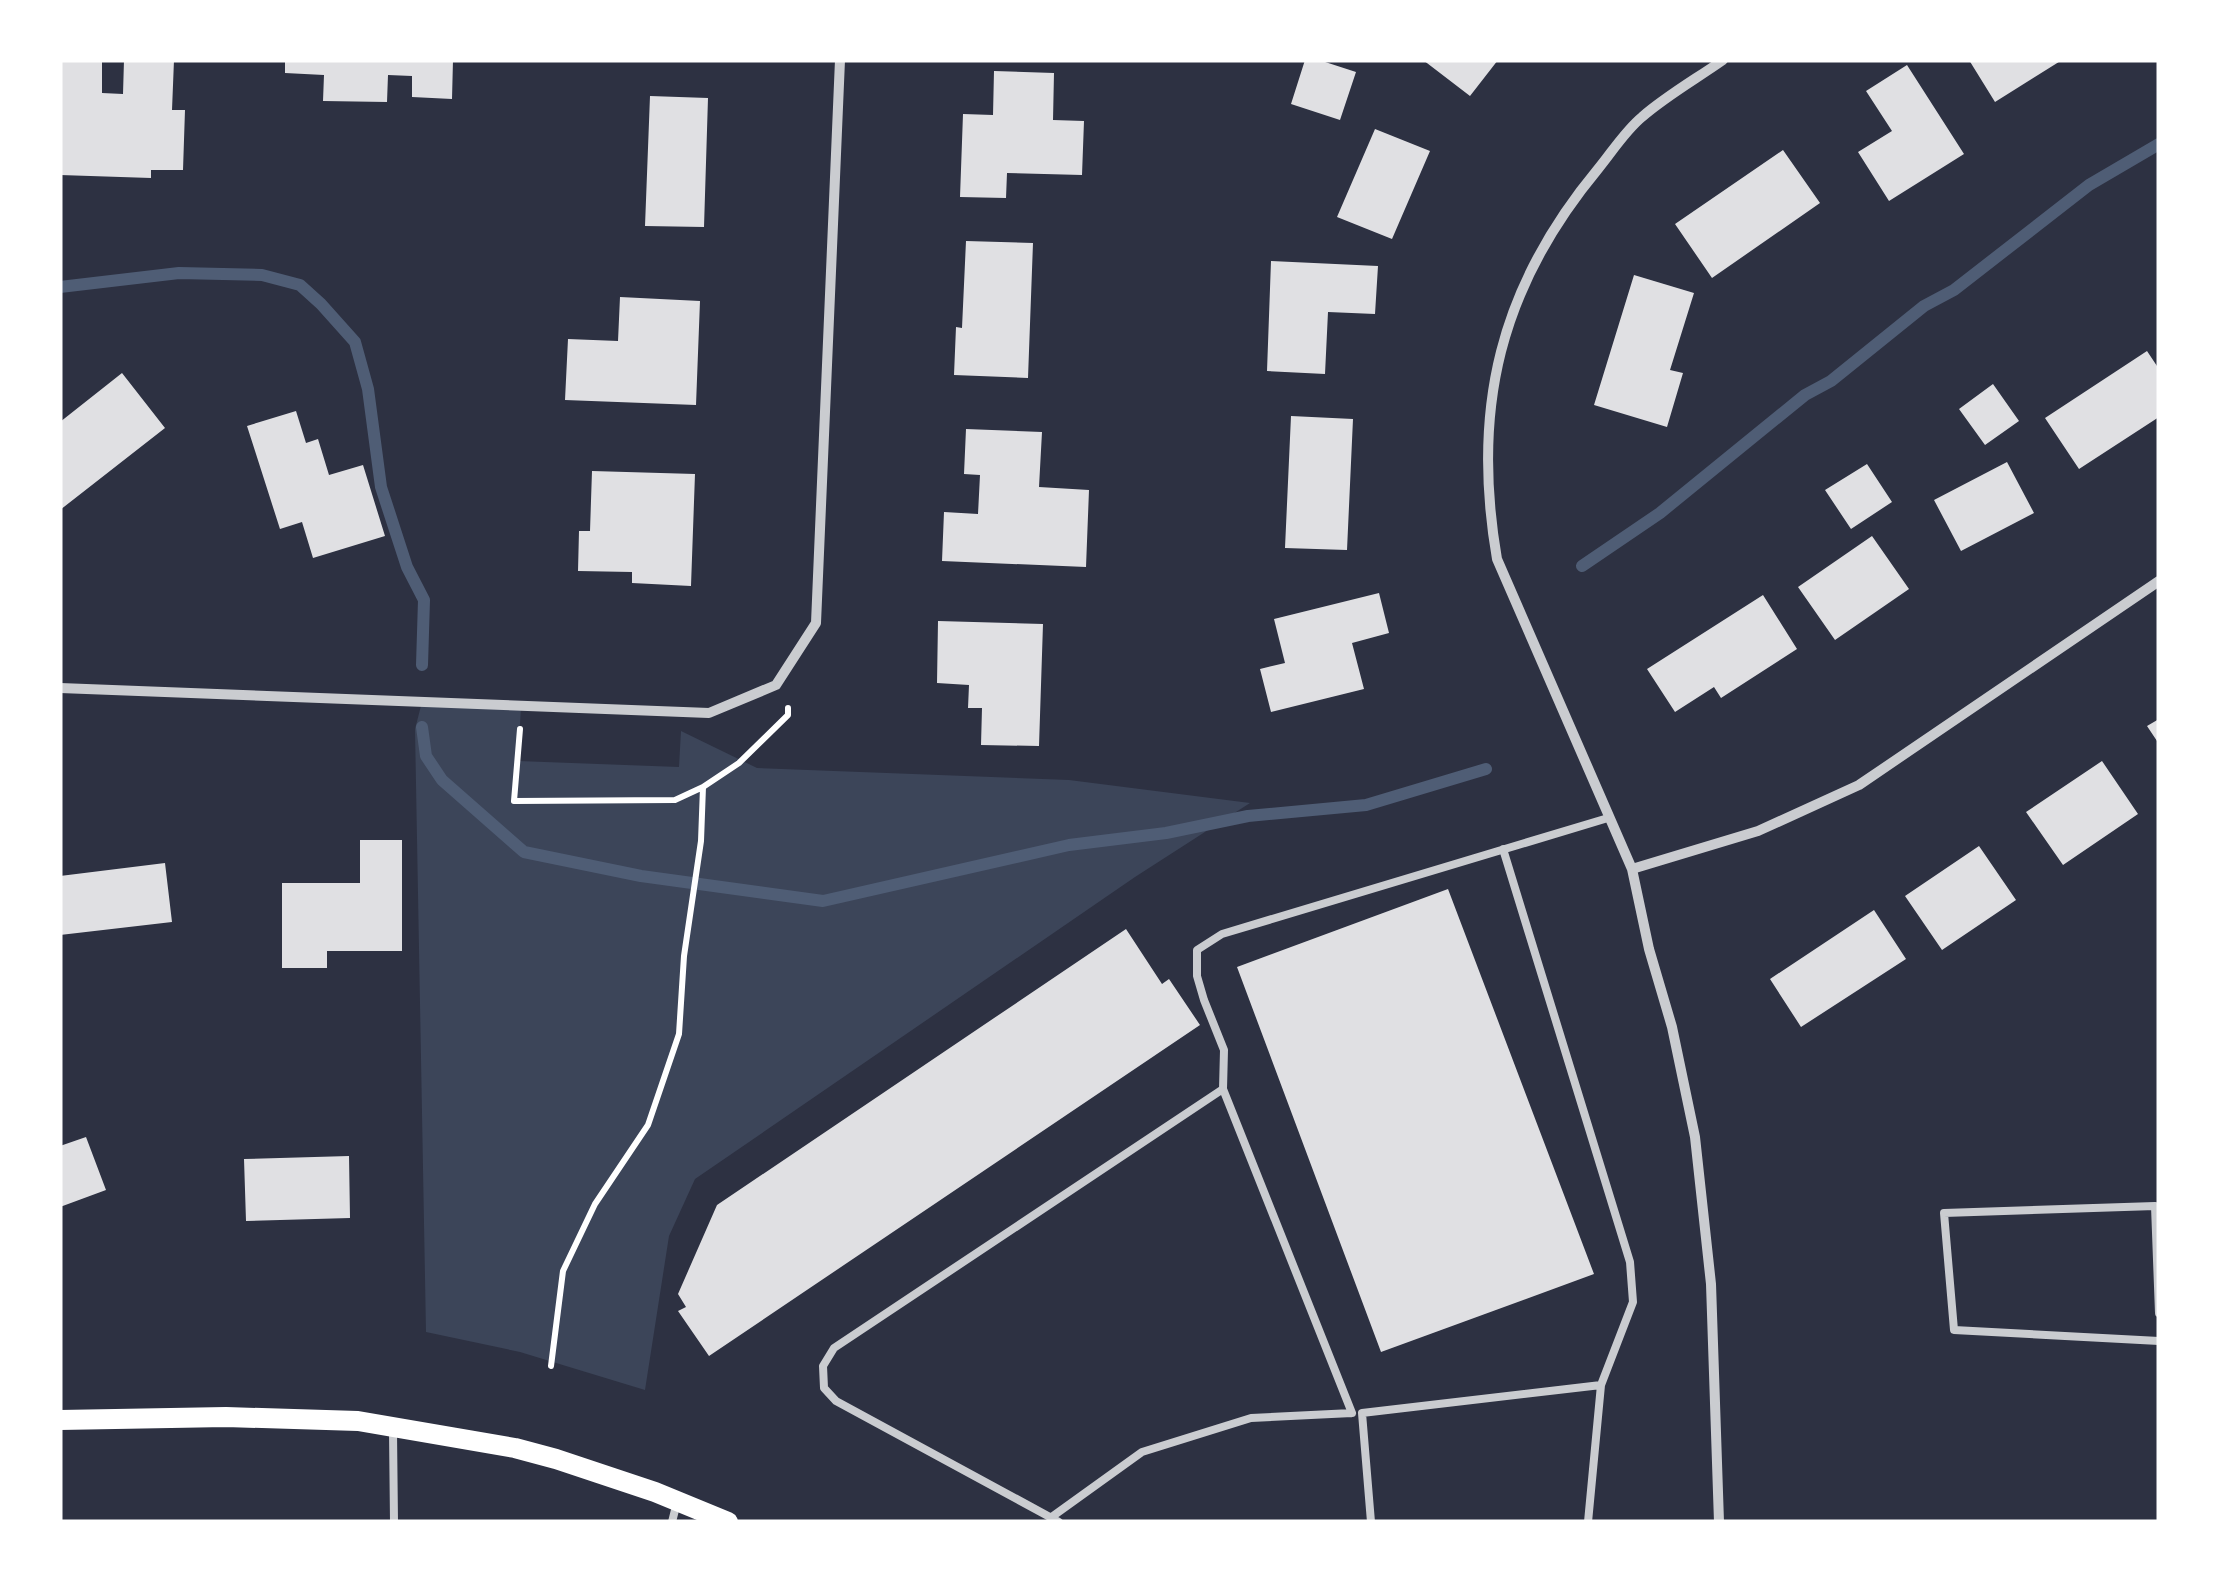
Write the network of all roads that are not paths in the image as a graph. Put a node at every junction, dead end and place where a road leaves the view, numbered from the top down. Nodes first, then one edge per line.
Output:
1 (840, 60) edge
2 (1722, 60) edge
3 (2159, 581) edge
4 (60, 688) edge
5 (1608, 818) junction
6 (1503, 849) junction
7 (1632, 869) junction
8 (1223, 1089) junction
9 (2159, 1313) edge
10 (2159, 1341) edge
11 (1601, 1386) junction
12 (1352, 1413) junction
13 (1362, 1413) junction
14 (60, 1420) edge
15 (392, 1427) junction
16 (675, 1511) edge
17 (1056, 1519) edge
18 (394, 1522) edge
19 (728, 1522) edge
20 (1371, 1522) edge
21 (1588, 1522) edge
22 (1719, 1522) edge

1 - 4 street
2 - 5 street
3 - 7 street
5 - 6 lane
5 - 7 street
6 - 8 lane
6 - 11 lane
7 - 22 street
8 - 12 lane
8 - 17 lane
9 - 10 lane
11 - 13 lane
11 - 21 lane
12 - 13 lane
12 - 17 lane
13 - 20 lane
14 - 15 main road
15 - 16 main road
15 - 18 lane
16 - 19 main road

